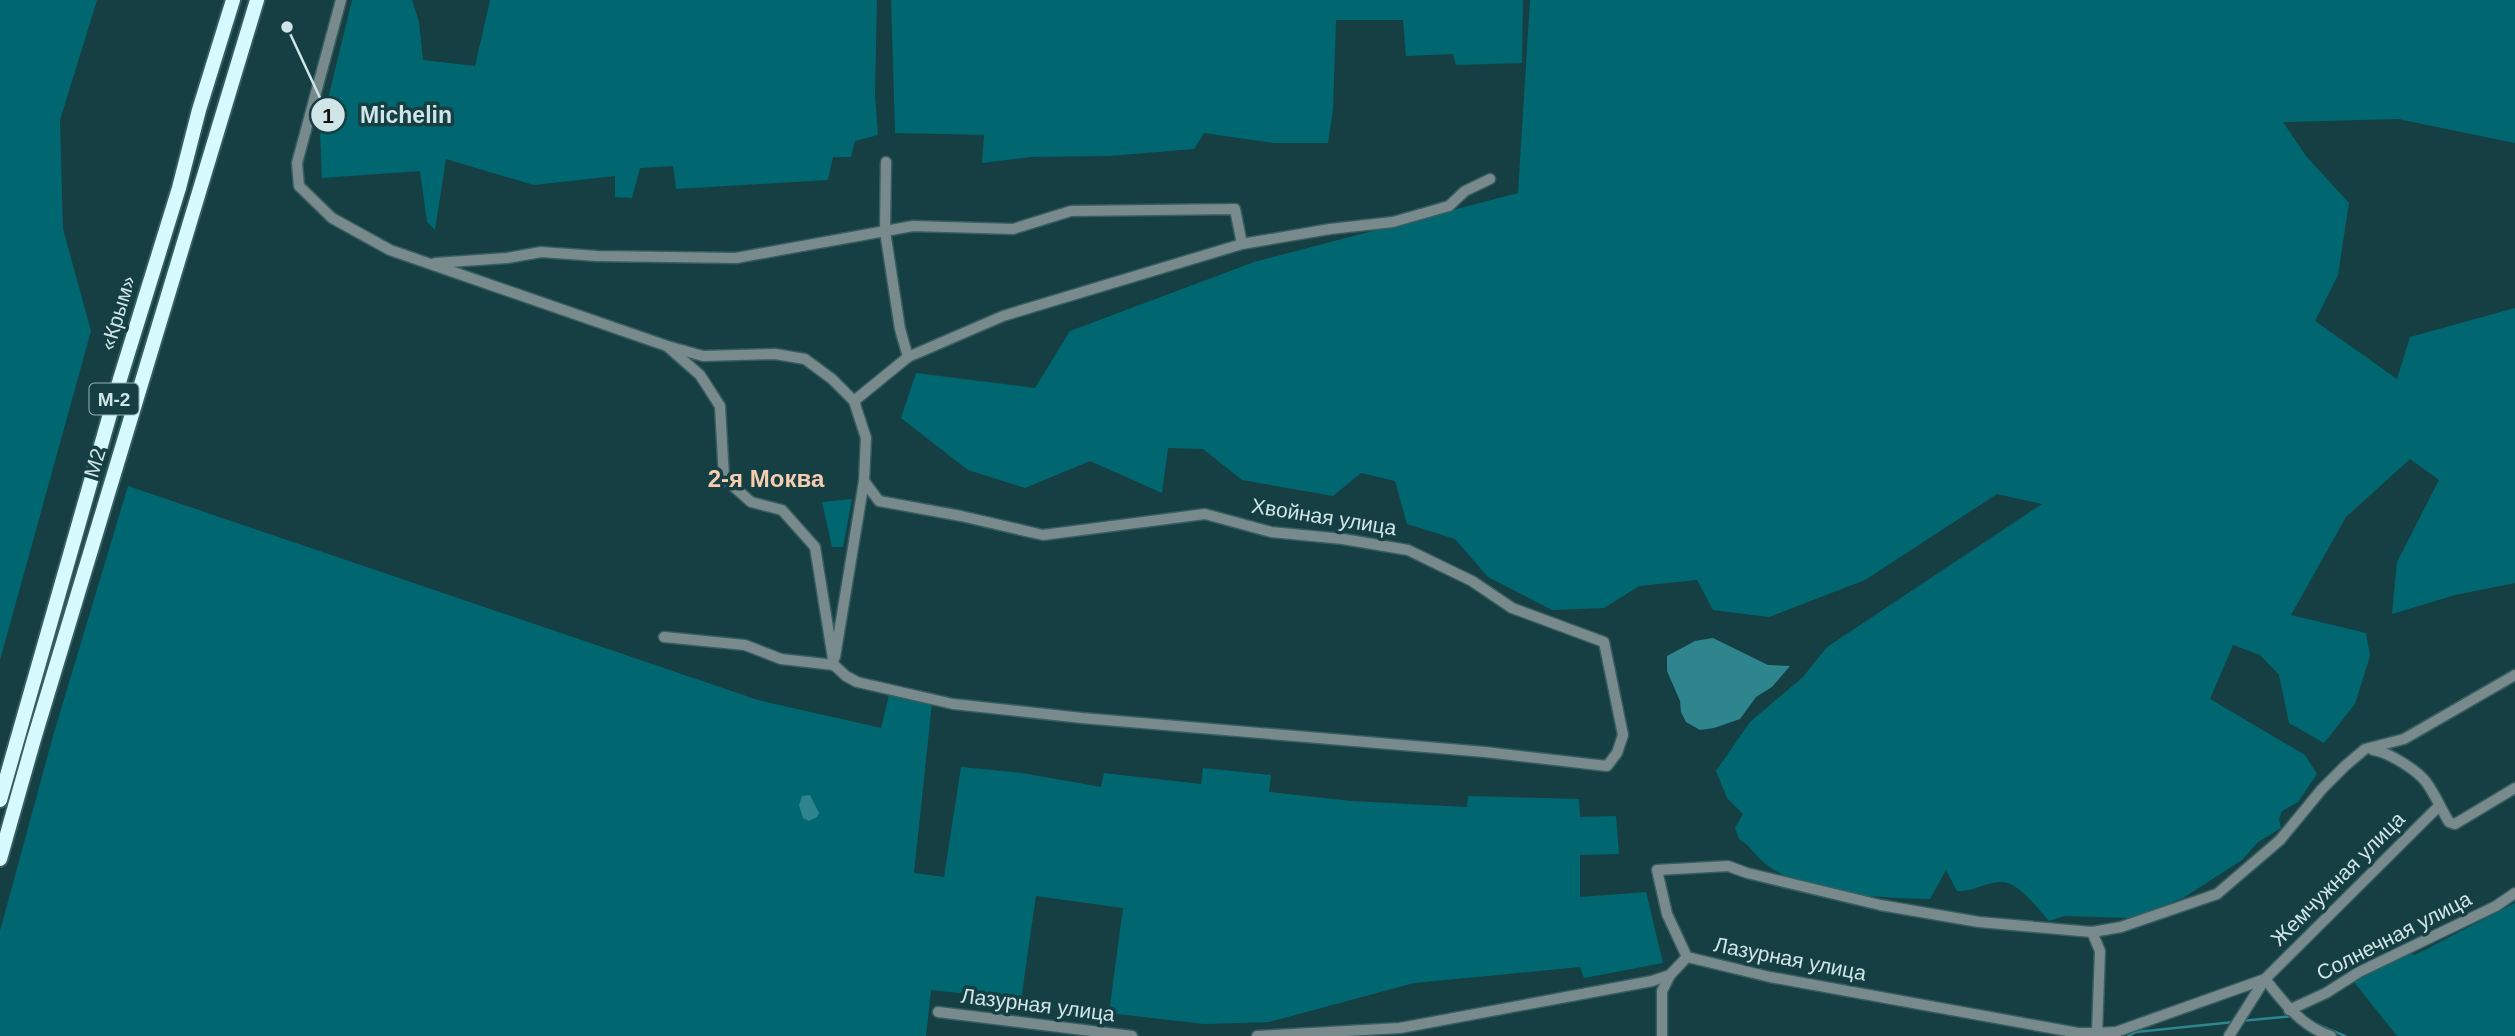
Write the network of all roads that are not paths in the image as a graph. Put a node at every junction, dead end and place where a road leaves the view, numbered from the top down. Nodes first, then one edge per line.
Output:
1 (233, 0) edge
2 (257, 0) edge
3 (341, 0) edge
4 (886, 162) dead end
5 (1490, 179) dead end
6 (885, 231) junction
7 (1242, 244) junction
8 (428, 263) junction
9 (667, 346) junction
10 (908, 357) junction
11 (854, 401) junction
12 (864, 481) junction
13 (664, 638) dead end
14 (834, 665) junction
15 (2515, 675) edge
16 (2365, 749) junction
17 (2515, 788) edge
18 (0, 800) edge
19 (2439, 806) junction
20 (0, 859) edge
21 (2515, 893) edge
22 (2092, 932) junction
23 (1687, 957) junction
24 (1670, 975) junction
25 (2265, 979) junction
26 (2289, 1010) junction
27 (938, 1012) dead end
28 (2097, 1033) junction
29 (1132, 1036) edge
30 (1257, 1036) edge
31 (1662, 1036) edge
32 (2229, 1036) edge
33 (2331, 1036) edge

1 - 18 highway, «Крым» / М-2
2 - 20 highway, М2
3 - 8 street
4 - 6 street
5 - 7 street
6 - 7 street
6 - 8 street
6 - 10 street
7 - 10 street
8 - 9 street
9 - 11 street
9 - 14 street
10 - 11 street
11 - 12 street
12 - 14 street
12 - 14 street, Хвойная улица
13 - 14 street
15 - 16 street
16 - 19 street
16 - 22 street
17 - 19 street
19 - 25 street, Жемчужная улица
21 - 26 street, Солнечная улица
22 - 23 street
22 - 28 street
23 - 24 street, Лазурная улица
23 - 28 street, Лазурная улица
24 - 30 street
24 - 31 street
25 - 26 street
25 - 28 street, Лазурная улица
25 - 32 street
26 - 33 street
27 - 29 street, Лазурная улица

